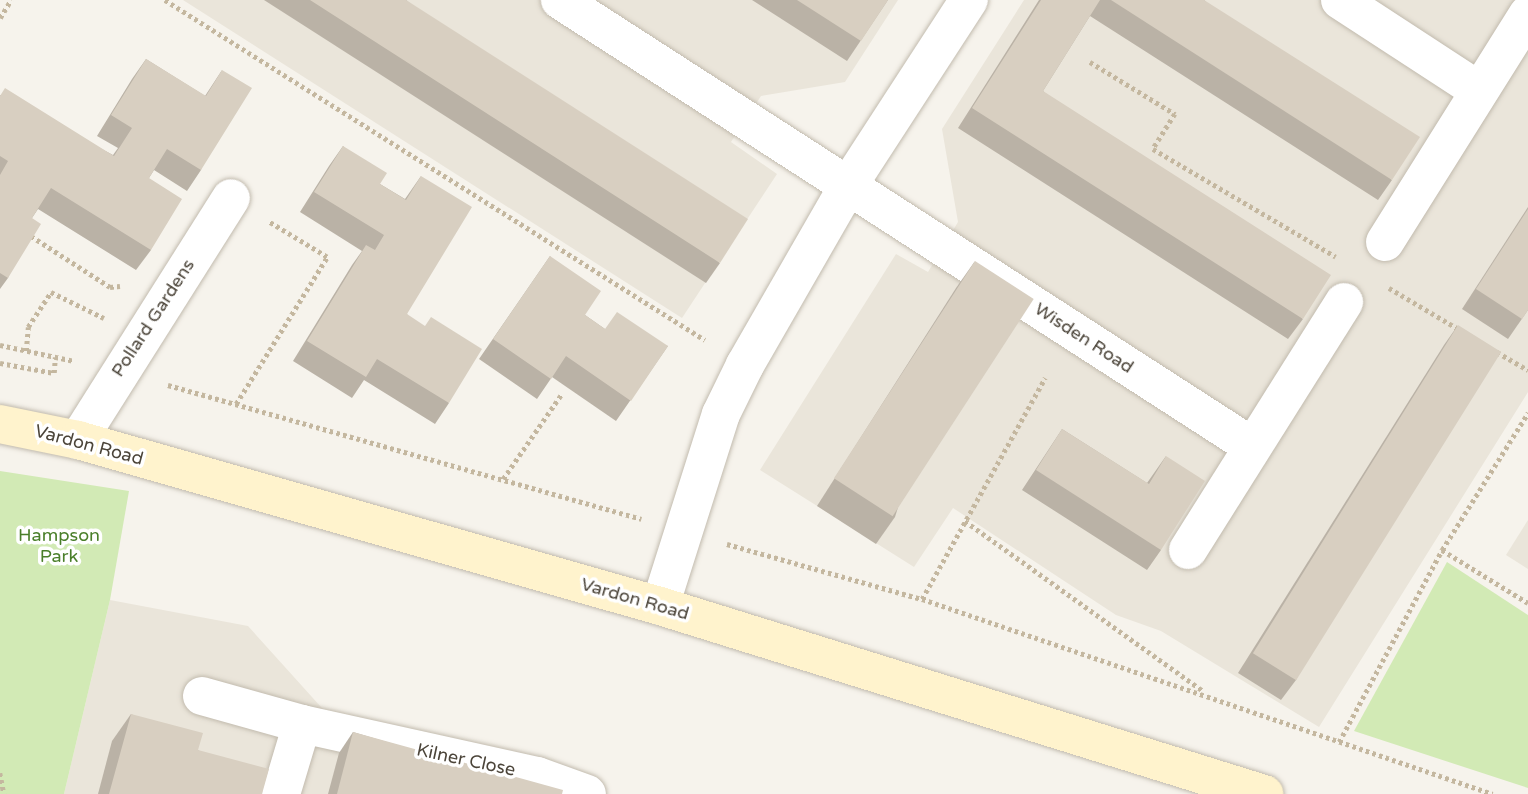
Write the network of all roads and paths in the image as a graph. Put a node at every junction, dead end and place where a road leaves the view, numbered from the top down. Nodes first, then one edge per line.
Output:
1 (11, 0) edge
2 (165, 0) edge
3 (561, 0) edge
4 (969, 0) edge
5 (1340, 0) edge
6 (1528, 14) edge
7 (0, 18) edge
8 (1090, 62) dead end
9 (1478, 90) junction
10 (848, 186) junction
11 (231, 198) joint
12 (21, 229) edge
13 (1385, 242) dead end
14 (1341, 260) dead end
15 (1376, 280) dead end
16 (124, 286) dead end
17 (1344, 302) dead end
18 (112, 322) dead end
19 (1469, 335) edge
20 (0, 345) edge
21 (1493, 349) edge
22 (26, 351) junction
23 (55, 357) junction
24 (0, 363) edge
25 (745, 365) junction
26 (1528, 370) edge
27 (118, 371) junction
28 (1045, 378) dead end
29 (561, 395) dead end
30 (236, 404) junction
31 (1528, 413) edge
32 (0, 424) edge
33 (78, 440) junction
34 (1250, 445) junction
35 (503, 479) junction
36 (644, 520) dead end
37 (965, 521) junction
38 (716, 541) dead end
39 (1188, 550) dead end
40 (1442, 550) junction
41 (922, 598) junction
42 (1528, 603) edge
43 (660, 606) junction
44 (1205, 692) junction
45 (202, 696) dead end
46 (302, 724) junction
47 (1339, 742) junction
48 (0, 773) edge
49 (4, 794) edge
50 (281, 794) edge
51 (587, 794) edge
52 (1264, 794) edge
53 (1493, 794) edge

1 - 7 path
2 - 25 path
3 - 10 street, Wisden Road
4 - 10 street
5 - 9 street
6 - 9 street
8 - 14 path
9 - 13 street
10 - 25 street
10 - 34 street, Wisden Road
11 - 27 street, Pollard Gardens
11 - 30 path
12 - 16 path
15 - 19 path
17 - 34 street
18 - 22 path
20 - 22 path
21 - 26 path
22 - 23 path
23 - 24 path
23 - 27 path
25 - 43 street
27 - 30 path
27 - 33 street, Pollard Gardens
28 - 37 path
29 - 35 path
30 - 35 path
31 - 40 path
32 - 33 street, Vardon Road
33 - 43 street, Vardon Road
34 - 39 street
35 - 36 path
37 - 41 path
37 - 44 path
38 - 41 path
40 - 42 path
40 - 47 path
41 - 44 path
43 - 52 street, Vardon Road
44 - 47 path
45 - 46 street, Kilner Close
46 - 50 street
46 - 51 street, Kilner Close
47 - 53 path
48 - 49 path

